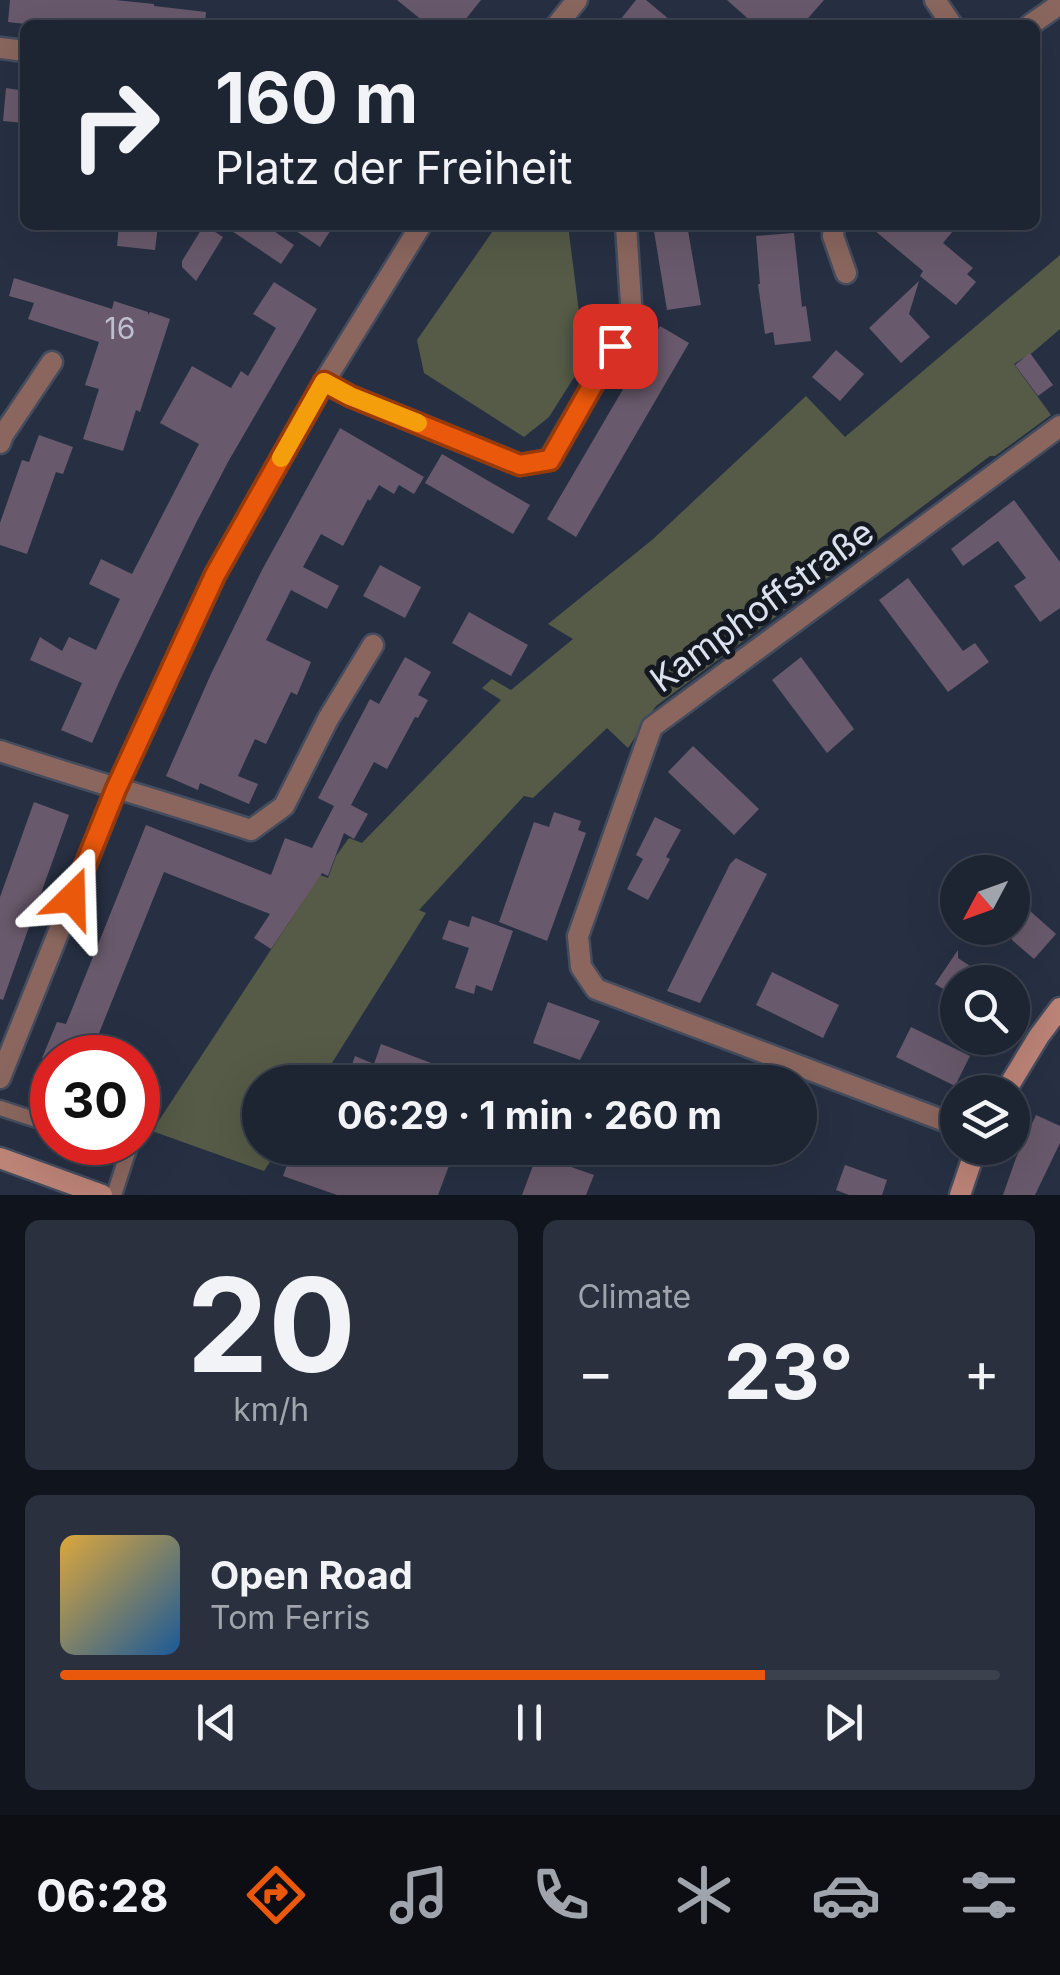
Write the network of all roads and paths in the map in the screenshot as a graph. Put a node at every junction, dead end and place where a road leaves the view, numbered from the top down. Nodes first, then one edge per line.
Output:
1 (1060, 4) edge
2 (1037, 20) edge
3 (418, 230) edge
4 (626, 230) edge
5 (834, 230) edge
6 (846, 273) dead end
7 (52, 362) dead end
8 (324, 382) junction
9 (1060, 426) edge
10 (0, 444) edge
11 (373, 645) dead end
12 (0, 750) edge
13 (116, 789) junction
14 (1060, 1008) edge
15 (1016, 1075) edge
16 (0, 1078) edge
17 (0, 1108) edge
18 (30, 1118) edge
19 (940, 1119) edge
20 (0, 1158) edge
21 (124, 1165) edge
22 (970, 1165) edge
23 (102, 1195) edge
24 (114, 1195) edge
25 (960, 1195) edge

1 - 2 street
3 - 8 street
4 - 8 street
5 - 6 street
7 - 10 street
8 - 13 street
9 - 19 street, Kamphoffstraße
11 - 13 street
12 - 13 street
13 - 16 street
14 - 15 street
17 - 18 lane
20 - 23 street
21 - 24 lane
22 - 25 street

